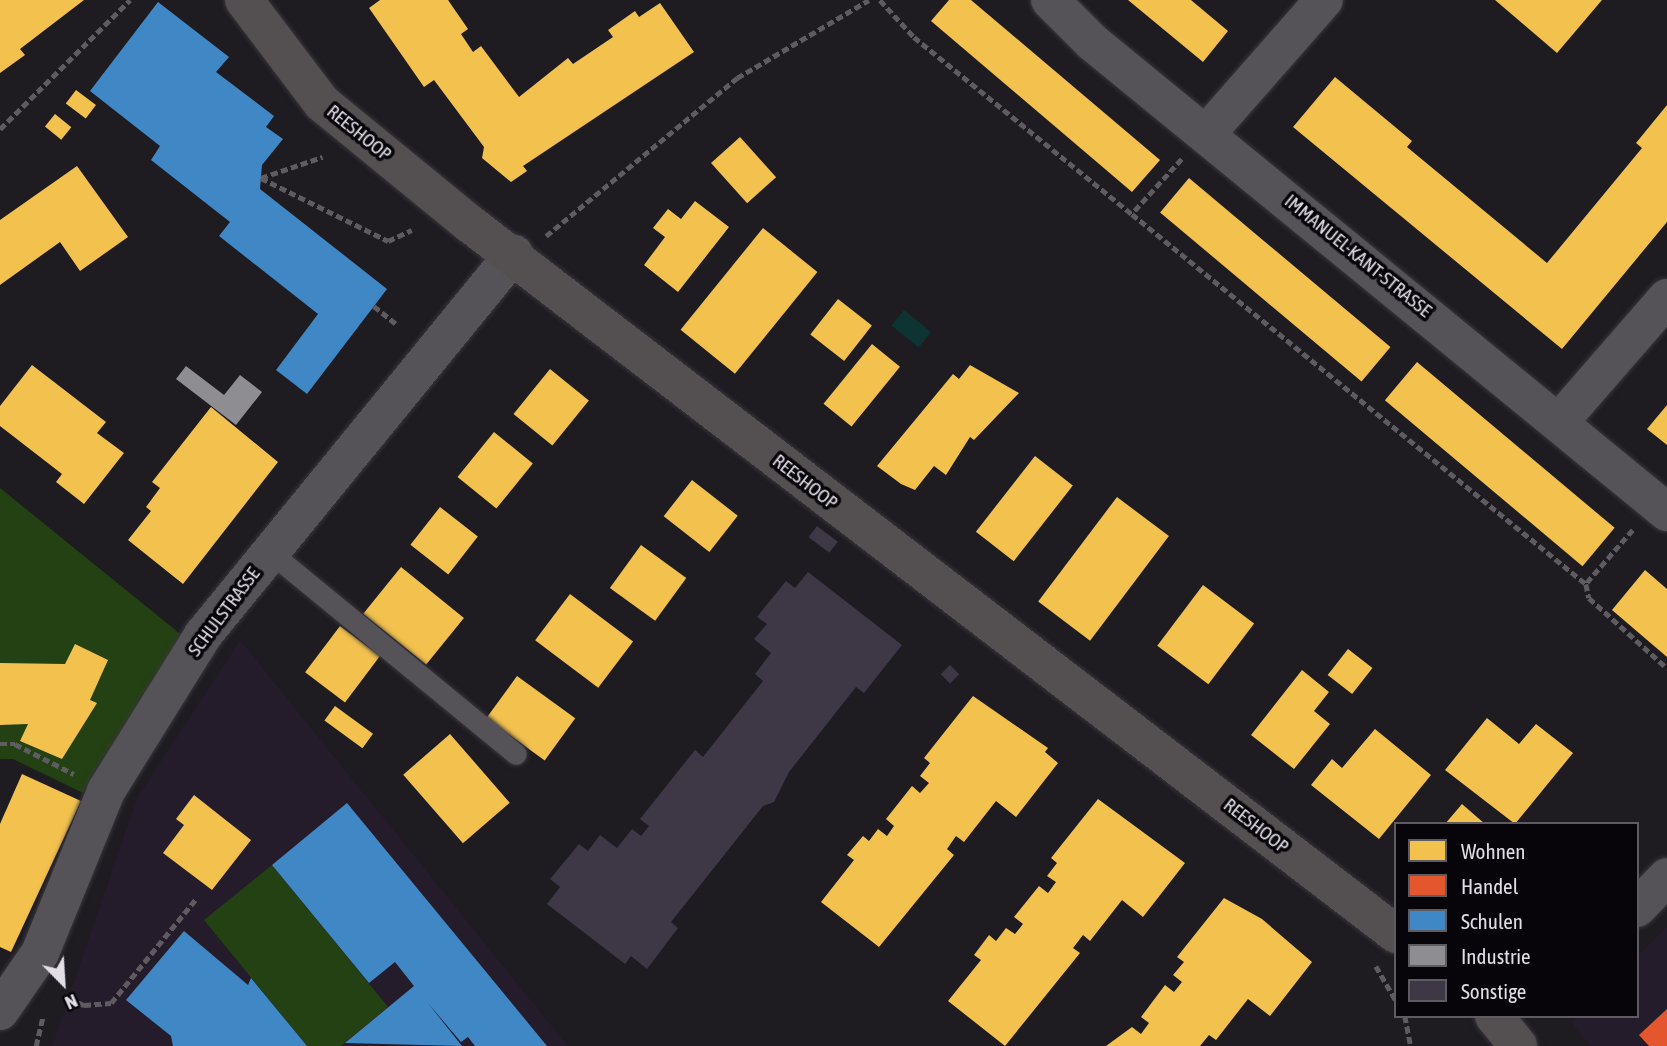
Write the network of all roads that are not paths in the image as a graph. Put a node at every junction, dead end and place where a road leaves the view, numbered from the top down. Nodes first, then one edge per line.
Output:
1 (244, 0) edge
2 (1049, 0) edge
3 (1324, 0) edge
4 (1207, 133) junction
5 (514, 254) junction
6 (1667, 298) edge
7 (1560, 421) junction
8 (1662, 507) edge
9 (270, 552) junction
10 (516, 754) dead end
11 (1667, 877) edge
12 (1639, 906) edge
13 (1394, 932) edge
14 (0, 1011) edge

1 - 5 street, REESHOOP
2 - 4 street, IMMANUEL-KANT-STRASSE
3 - 4 street
4 - 7 street, IMMANUEL-KANT-STRASSE
5 - 9 street, SCHULSTRASSE
5 - 13 street, REESHOOP
6 - 7 street
7 - 8 street, IMMANUEL-KANT-STRASSE
9 - 10 lane
9 - 14 street, SCHULSTRASSE
11 - 12 street

